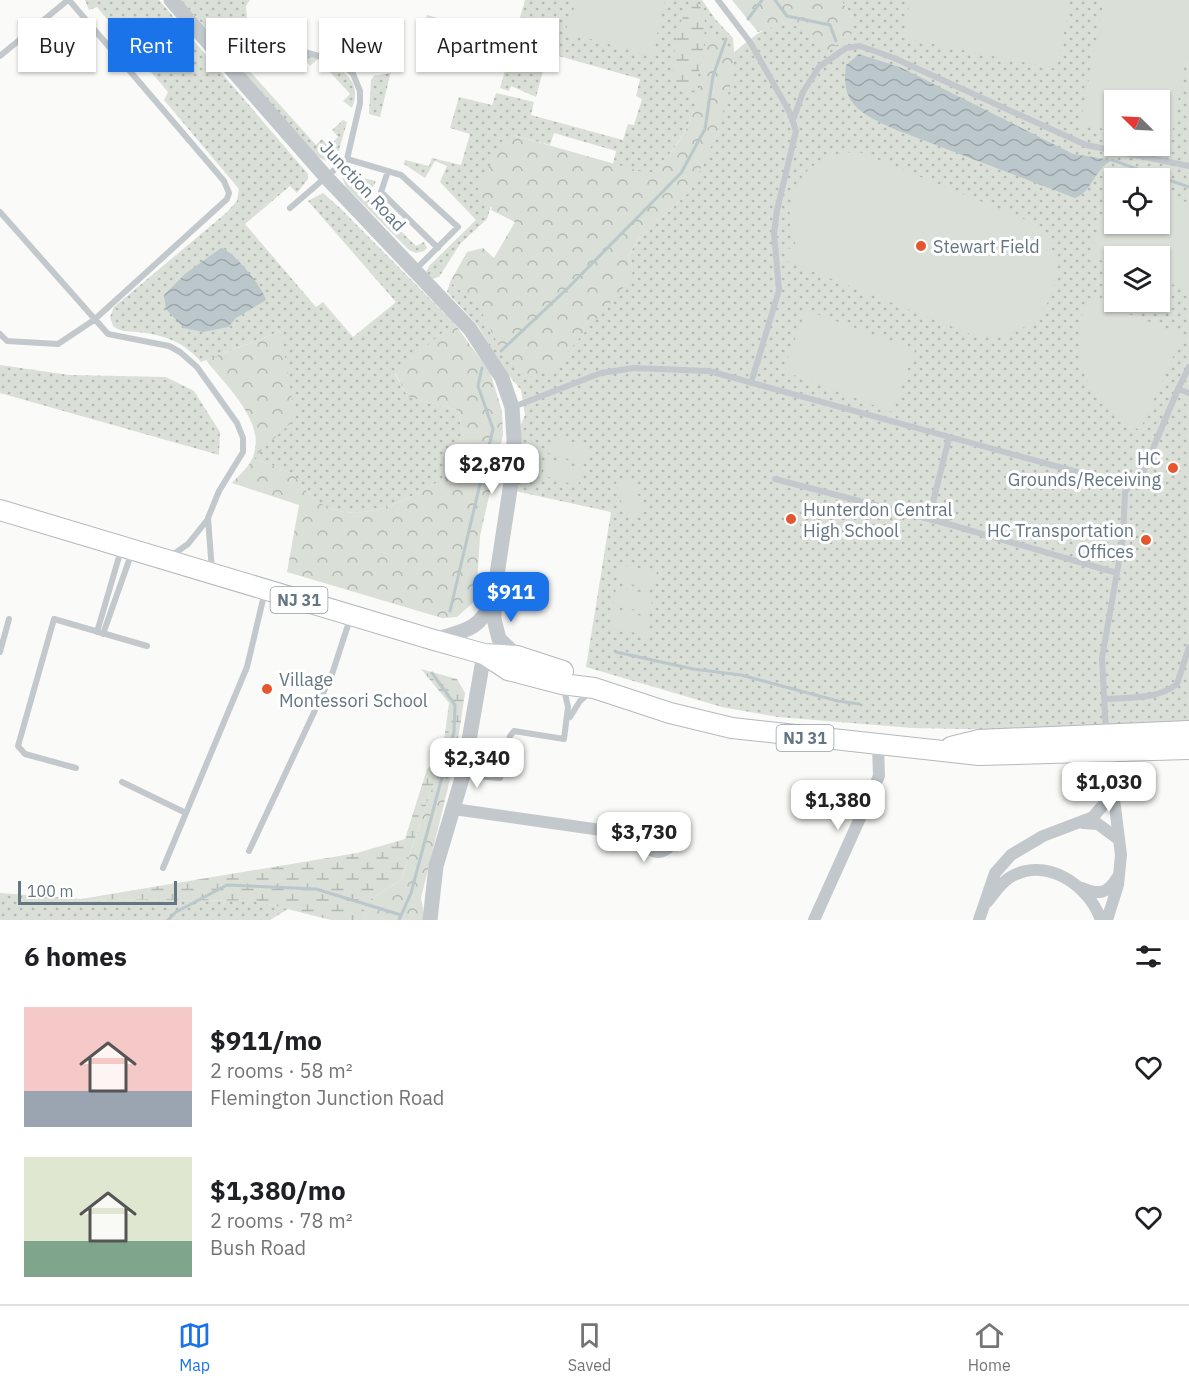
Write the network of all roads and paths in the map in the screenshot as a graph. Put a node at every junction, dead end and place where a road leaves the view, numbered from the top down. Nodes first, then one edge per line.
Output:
1 (68, 0) edge
2 (171, 0) edge
3 (718, 0) edge
4 (206, 41) edge
5 (307, 51) edge
6 (0, 56) edge
7 (234, 72) edge
8 (793, 120) junction
9 (347, 159) junction
10 (1189, 166) edge
11 (388, 171) junction
12 (326, 177) junction
13 (290, 208) dead end
14 (0, 212) edge
15 (438, 248) junction
16 (415, 270) junction
17 (94, 320) junction
18 (0, 334) edge
19 (1189, 367) edge
20 (751, 383) junction
21 (1178, 389) junction
22 (1189, 393) edge
23 (512, 407) junction
24 (949, 438) junction
25 (775, 479) dead end
26 (1132, 483) junction
27 (0, 510) edge
28 (208, 518) junction
29 (948, 524) junction
30 (128, 548) junction
31 (165, 560) junction
32 (1117, 573) junction
33 (213, 574) junction
34 (265, 590) junction
35 (494, 594) junction
36 (351, 616) junction
37 (9, 620) dead end
38 (100, 633) junction
39 (434, 640) junction
40 (147, 646) dead end
41 (1189, 647) edge
42 (0, 652) edge
43 (484, 654) junction
44 (517, 656) junction
45 (562, 684) junction
46 (594, 688) junction
47 (1105, 699) junction
48 (568, 707) junction
49 (568, 720) junction
50 (1189, 731) edge
51 (1107, 742) junction
52 (878, 745) junction
53 (1189, 749) edge
54 (76, 768) dead end
55 (463, 775) junction
56 (122, 782) dead end
57 (1115, 791) junction
58 (454, 809) junction
59 (186, 813) junction
60 (1083, 823) junction
61 (643, 836) dead end
62 (1119, 840) junction
63 (1026, 846) junction
64 (249, 851) dead end
65 (163, 868) dead end
66 (1046, 870) junction
67 (1121, 871) junction
68 (1078, 886) junction
69 (984, 905) junction
70 (430, 920) edge
71 (814, 920) edge
72 (979, 920) edge
73 (1101, 920) edge
74 (1107, 920) edge

1 - 6 lane
1 - 17 lane
2 - 4 street, Junction Road
3 - 8 lane
5 - 9 lane
7 - 12 street, Junction Road
8 - 10 lane
8 - 20 lane
9 - 11 lane
9 - 12 lane
11 - 15 lane
11 - 15 lane
12 - 13 lane
12 - 16 street, Junction Road
14 - 17 lane
15 - 16 lane
16 - 23 street, Junction Road
17 - 18 lane
17 - 28 lane
19 - 21 lane
20 - 23 lane
20 - 24 lane
21 - 22 lane
21 - 26 lane
23 - 35 street, Junction Road
24 - 26 lane
24 - 29 lane
25 - 29 lane
26 - 32 lane
27 - 30 highway, NJ 31
28 - 31 lane
28 - 33 lane
29 - 32 lane
30 - 31 highway, NJ 31
30 - 38 lane
30 - 38 lane
31 - 33 highway, NJ 31
32 - 47 lane
33 - 34 highway, NJ 31
34 - 36 highway, NJ 31
34 - 59 lane
35 - 39 street
35 - 44 street
36 - 39 highway, NJ 31
36 - 64 lane
37 - 42 lane
38 - 40 lane
38 - 54 lane
39 - 43 highway, NJ 31
41 - 47 lane
43 - 44 highway, NJ 31
43 - 45 highway, NJ 31
43 - 55 street
44 - 46 highway, NJ 31
45 - 46 highway, NJ 31
45 - 48 lane
46 - 48 lane
46 - 49 lane
46 - 52 highway, NJ 31
47 - 51 lane
48 - 49 lane
49 - 55 lane
50 - 51 highway, NJ 31
51 - 52 highway, NJ 31
51 - 53 highway, NJ 31
51 - 57 street
52 - 71 street
55 - 58 street
56 - 59 lane
57 - 60 street
57 - 62 street
58 - 61 street
58 - 70 street
59 - 65 lane
60 - 62 street
60 - 63 street
62 - 67 street
63 - 66 street
63 - 69 street
66 - 68 street
66 - 69 street
67 - 68 street
67 - 74 street
68 - 73 street
69 - 72 street

